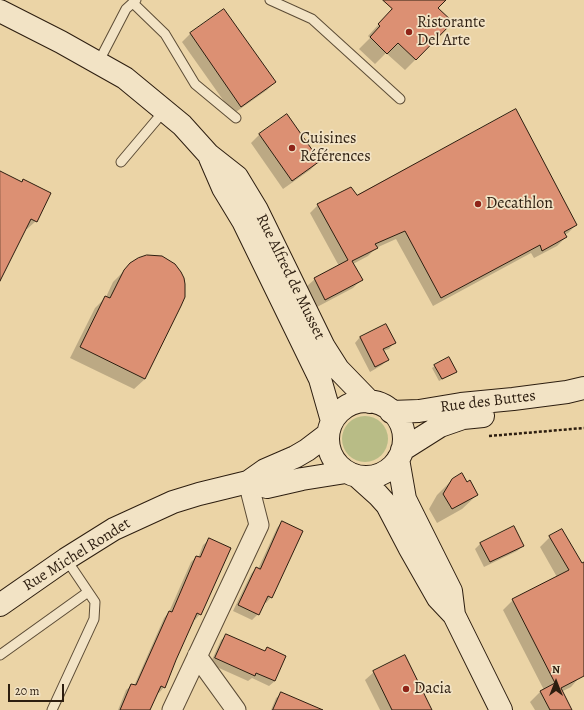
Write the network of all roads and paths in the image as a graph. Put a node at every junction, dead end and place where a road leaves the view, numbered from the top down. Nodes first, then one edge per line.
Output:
1 (270, 0) edge
2 (134, 1) edge
3 (0, 11) edge
4 (98, 63) junction
5 (400, 99) dead end
6 (164, 111) junction
7 (236, 118) dead end
8 (209, 155) junction
9 (121, 162) dead end
10 (584, 388) edge
11 (370, 402) junction
12 (584, 404) edge
13 (391, 412) junction
14 (330, 427) junction
15 (584, 428) edge
16 (484, 437) dead end
17 (400, 454) junction
18 (352, 474) junction
19 (248, 482) junction
20 (66, 559) junction
21 (88, 592) junction
22 (0, 605) edge
23 (454, 615) junction
24 (0, 655) edge
25 (197, 656) junction
26 (52, 710) edge
27 (172, 710) edge
28 (236, 710) edge
29 (501, 710) edge

1 - 5 lane
2 - 4 lane
2 - 7 lane
3 - 4 main road, Rue Alfred de Musset
4 - 6 main road, Rue Alfred de Musset
6 - 8 main road, Rue Alfred de Musset
6 - 9 lane
8 - 11 main road, Rue Alfred de Musset
8 - 14 main road, Rue Alfred de Musset
10 - 13 main road, Rue des Buttes
11 - 13 main road
11 - 14 main road
12 - 17 main road, Rue des Buttes
13 - 17 main road
14 - 18 main road
14 - 19 main road, Rue Michel Rondet
15 - 16 path
17 - 18 main road
17 - 23 main road
18 - 19 main road, Rue Michel Rondet
18 - 23 main road
19 - 20 main road, Rue Michel Rondet
19 - 25 street
20 - 21 lane
20 - 22 main road, Rue Michel Rondet
21 - 24 lane
21 - 26 lane
23 - 29 main road
25 - 27 street
25 - 28 street

